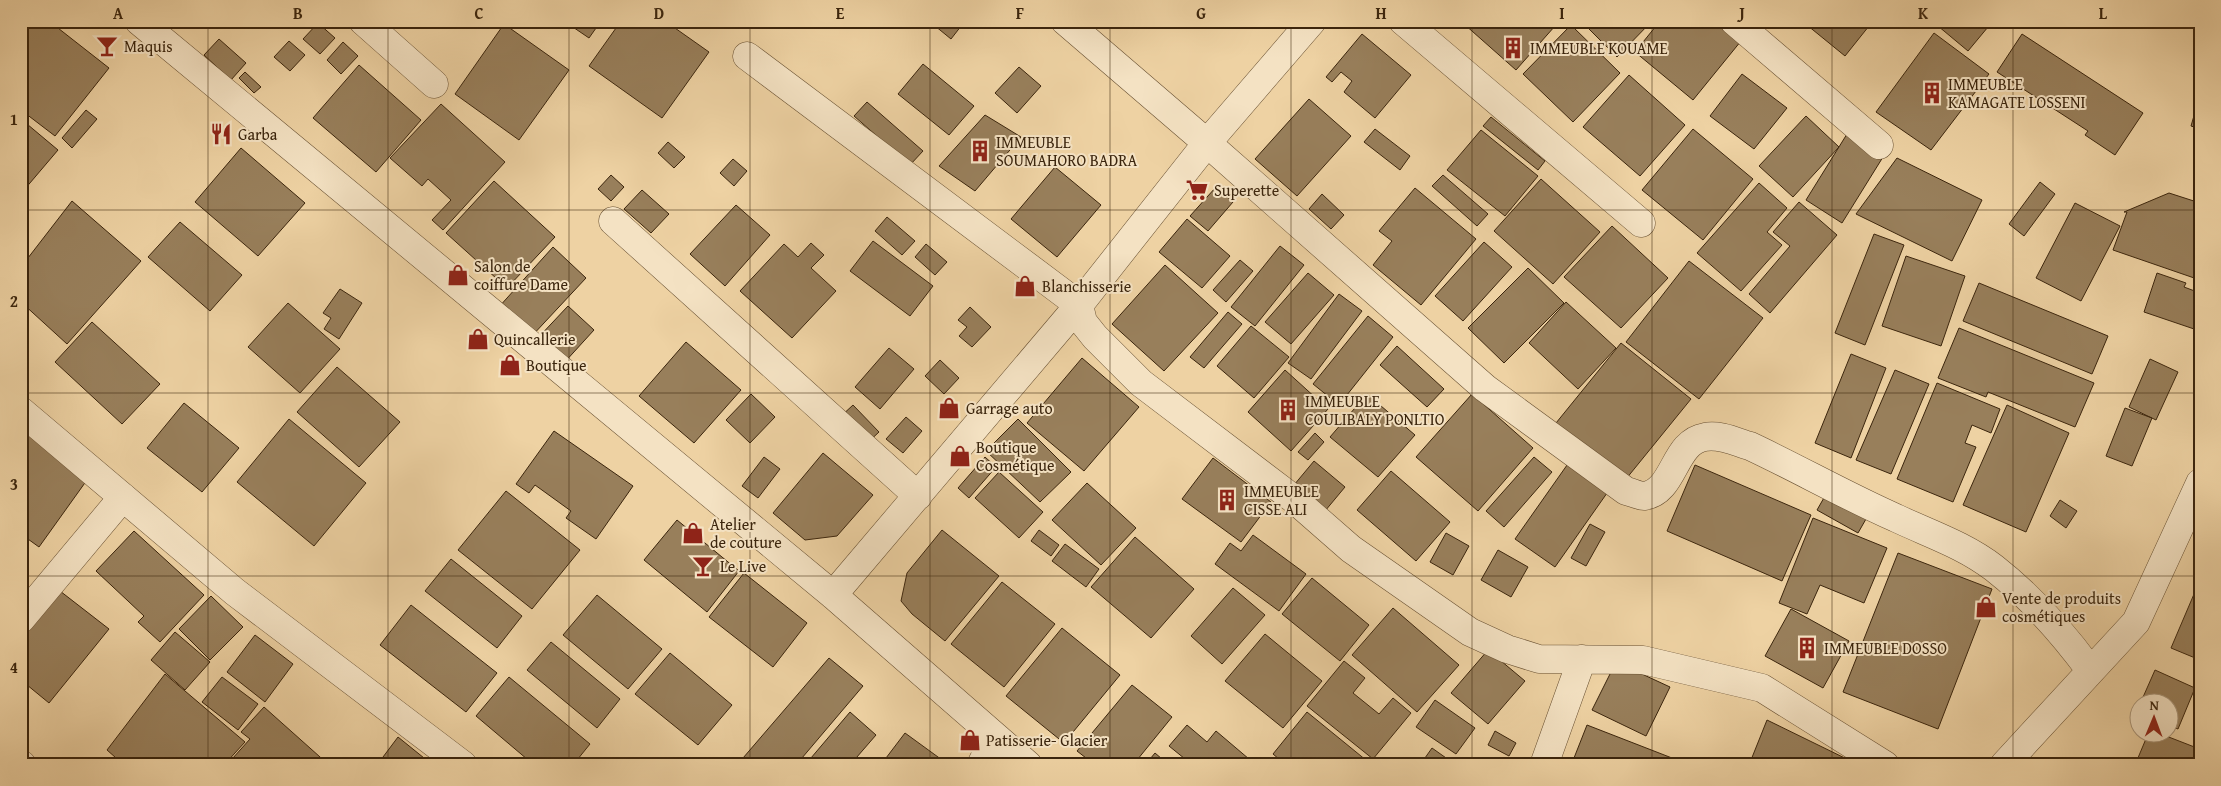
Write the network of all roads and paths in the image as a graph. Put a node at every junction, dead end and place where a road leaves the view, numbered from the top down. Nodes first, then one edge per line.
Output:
1 (139, 21) edge
2 (363, 21) edge
3 (1064, 21) edge
4 (1312, 21) edge
5 (1402, 21) edge
6 (1734, 21) edge
7 (747, 56) dead end
8 (434, 84) dead end
9 (1207, 142) junction
10 (1879, 145) dead end
11 (613, 221) dead end
12 (1641, 223) dead end
13 (1079, 305) junction
14 (21, 411) edge
15 (2200, 483) edge
16 (918, 496) junction
17 (123, 497) junction
18 (833, 595) junction
19 (21, 619) edge
20 (1582, 659) junction
21 (2090, 670) junction
22 (995, 737) junction
23 (463, 765) edge
24 (981, 765) edge
25 (1028, 765) edge
26 (1544, 765) edge
27 (1885, 765) edge
28 (2004, 765) edge

1 - 18 street
2 - 8 street
3 - 9 street
4 - 9 street
5 - 12 street
6 - 10 street
7 - 13 street
9 - 13 street
9 - 21 street
11 - 16 street
13 - 16 street
13 - 20 street
14 - 17 street
15 - 21 street
16 - 18 street
17 - 19 street
17 - 23 street
18 - 22 street
20 - 26 street
20 - 27 street
21 - 28 street
22 - 24 street
22 - 25 street

